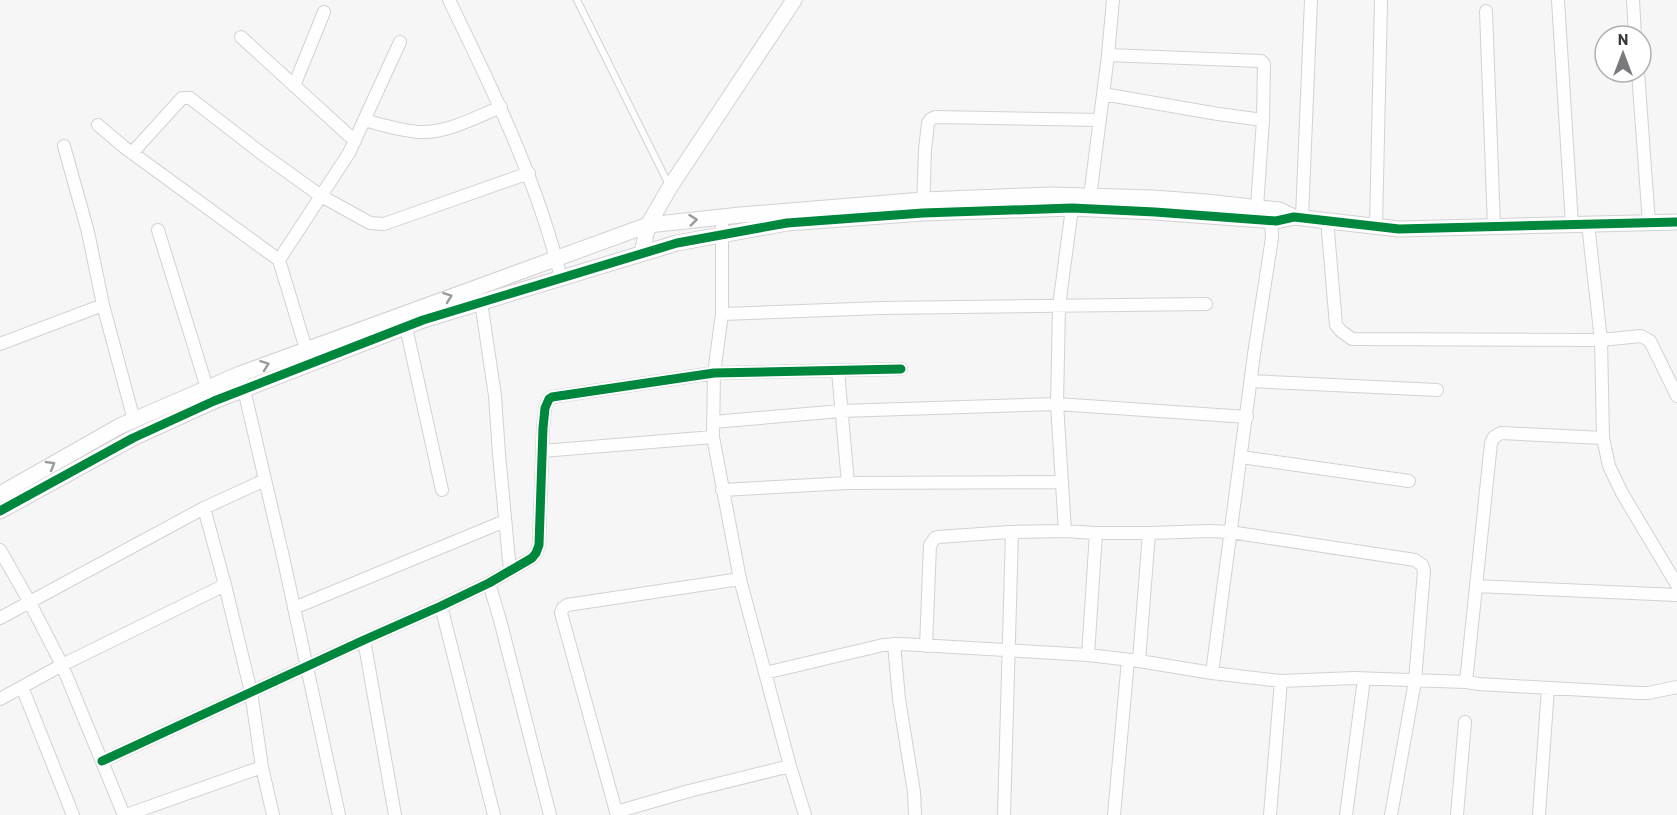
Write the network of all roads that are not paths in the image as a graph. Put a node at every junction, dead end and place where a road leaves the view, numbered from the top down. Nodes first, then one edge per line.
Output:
1 (449, 0) edge
2 (577, 0) edge
3 (794, 0) edge
4 (1113, 0) edge
5 (1311, 0) edge
6 (1381, 0) edge
7 (1558, 0) edge
8 (1633, 0) edge
9 (1486, 11) dead end
10 (324, 12) dead end
11 (1634, 24) edge
12 (241, 38) dead end
13 (400, 42) dead end
14 (1108, 55) junction
15 (1639, 84) edge
16 (294, 86) junction
17 (1103, 94) junction
18 (501, 107) junction
19 (364, 120) junction
20 (1100, 120) junction
21 (1263, 120) junction
22 (98, 125) dead end
23 (355, 141) junction
24 (64, 146) dead end
25 (132, 153) junction
26 (529, 173) junction
27 (670, 187) junction
28 (321, 196) junction
29 (1089, 203) junction
30 (923, 207) junction
31 (1257, 207) junction
32 (1072, 208) junction
33 (722, 217) junction
34 (1298, 217) junction
35 (1271, 220) junction
36 (1327, 220) junction
37 (1677, 222) edge
38 (1649, 223) junction
39 (1580, 224) junction
40 (648, 225) junction
41 (1376, 226) junction
42 (1494, 226) junction
43 (158, 230) dead end
44 (722, 235) junction
45 (642, 253) junction
46 (556, 258) junction
47 (279, 260) junction
48 (561, 278) junction
49 (481, 302) junction
50 (1206, 304) dead end
51 (103, 305) junction
52 (1059, 306) junction
53 (722, 314) junction
54 (406, 327) junction
55 (1601, 340) junction
56 (0, 344) edge
57 (306, 349) junction
58 (901, 369) dead end
59 (838, 371) junction
60 (714, 373) junction
61 (240, 374) junction
62 (1251, 381) junction
63 (207, 388) junction
64 (1675, 388) edge
65 (244, 390) junction
66 (1437, 390) dead end
67 (1057, 404) junction
68 (841, 411) junction
69 (1247, 417) junction
70 (134, 420) junction
71 (713, 422) junction
72 (713, 437) junction
73 (1603, 438) junction
74 (542, 451) junction
75 (1241, 457) junction
76 (265, 480) junction
77 (1409, 481) dead end
78 (1062, 482) junction
79 (848, 483) junction
80 (442, 490) dead end
81 (722, 490) junction
82 (0, 494) edge
83 (204, 508) junction
84 (0, 511) edge
85 (506, 521) junction
86 (1065, 531) junction
87 (1012, 532) junction
88 (1230, 532) junction
89 (1096, 533) junction
90 (1149, 533) junction
91 (0, 550) edge
92 (510, 571) junction
93 (740, 579) junction
94 (489, 583) junction
95 (225, 585) junction
96 (1677, 585) edge
97 (1476, 586) junction
98 (1677, 595) edge
99 (29, 601) junction
100 (441, 606) junction
101 (294, 608) junction
102 (0, 618) edge
103 (364, 640) junction
104 (894, 644) junction
105 (926, 646) junction
106 (1009, 650) junction
107 (1088, 655) junction
108 (1134, 661) junction
109 (62, 665) junction
110 (307, 666) junction
111 (765, 673) junction
112 (1212, 673) junction
113 (1364, 679) junction
114 (1281, 681) junction
115 (1415, 681) junction
116 (1466, 682) junction
117 (22, 687) junction
118 (1677, 687) edge
119 (1548, 688) junction
120 (251, 692) junction
121 (0, 699) edge
122 (1465, 722) dead end
123 (102, 761) junction
124 (262, 766) junction
125 (790, 766) junction
126 (616, 813) edge
127 (73, 815) edge
128 (125, 815) edge
129 (273, 815) edge
130 (339, 815) edge
131 (395, 815) edge
132 (494, 815) edge
133 (550, 815) edge
134 (806, 815) edge
135 (915, 815) edge
136 (1004, 815) edge
137 (1114, 815) edge
138 (1270, 815) edge
139 (1346, 815) edge
140 (1391, 815) edge
141 (1457, 815) edge
142 (1539, 815) edge

1 - 18 street
2 - 27 lane
3 - 27 street
4 - 14 street
5 - 34 street
6 - 41 street
7 - 39 street
8 - 11 street
9 - 42 street
10 - 16 street
12 - 16 street
13 - 19 street
14 - 17 street
14 - 21 street
15 - 38 street
16 - 23 street
17 - 20 street
17 - 21 street
18 - 19 street
18 - 26 street
19 - 23 street
20 - 29 street
20 - 30 street
21 - 31 street
22 - 25 street
23 - 28 street
24 - 51 street
25 - 28 street
25 - 47 street
26 - 28 street
26 - 46 street
27 - 40 street
28 - 47 street
29 - 30 street
29 - 31 street
29 - 32 street
29 - 35 street
30 - 32 street
30 - 33 street
30 - 44 street
31 - 34 street
32 - 52 street
40 -> 33 street
33 - 44 street
34 - 35 street
34 - 36 street
35 - 62 street
36 - 41 street
36 - 55 street
37 - 38 street
38 - 39 street
39 - 42 street
39 - 55 street
40 - 45 street
40 - 46 street
41 - 42 street
43 - 63 street
44 - 45 street
44 - 53 street
45 - 48 street
46 - 48 street
57 -> 46 street
47 - 57 street
48 - 49 street
49 - 54 street
49 - 85 street
50 - 52 street
51 - 56 street
51 - 70 street
52 - 53 street
52 - 67 street
53 - 60 street
54 - 65 street
54 - 80 street
55 - 64 street
55 - 73 street
61 -> 57 street
58 - 59 street
59 - 60 street
59 - 68 street
60 - 71 street
60 - 74 street
61 - 63 street
61 - 65 street
62 - 66 street
62 - 69 street
63 - 70 street
65 - 76 street
65 - 84 street
67 - 68 street
67 - 69 street
67 - 78 street
68 - 71 street
68 - 79 street
69 - 75 street
82 -> 70 street
71 - 72 street
72 - 74 street
72 - 81 street
73 - 96 street
73 - 97 street
74 - 92 street
75 - 77 street
75 - 88 street
76 - 83 street
76 - 101 street
78 - 79 street
78 - 86 street
79 - 81 street
81 - 93 street
83 - 95 street
83 - 99 street
85 - 92 street
85 - 101 street
86 - 87 street
86 - 89 street
87 - 105 street
87 - 106 street
88 - 90 street
88 - 112 street
88 - 115 street
89 - 90 street
89 - 107 street
90 - 108 street
91 - 99 street
92 - 94 street
93 - 111 street
93 - 126 street
94 - 100 street
94 - 133 street
95 - 109 street
95 - 120 street
97 - 98 street
97 - 116 street
99 - 102 street
99 - 109 street
100 - 103 street
100 - 132 street
101 - 110 street
103 - 110 street
103 - 131 street
104 - 105 street
104 - 111 street
104 - 135 street
105 - 106 street
106 - 107 street
106 - 136 street
107 - 108 street
108 - 112 street
108 - 137 street
109 - 117 street
109 - 123 street
110 - 120 street
110 - 130 street
111 - 125 street
112 - 114 street
113 - 114 street
113 - 115 street
113 - 139 street
114 - 138 street
115 - 116 street
115 - 140 street
116 - 119 street
117 - 121 street
117 - 127 street
118 - 119 street
119 - 142 street
120 - 123 street
120 - 124 street
122 - 141 street
123 - 128 street
124 - 128 street
124 - 129 street
125 - 126 street
125 - 134 street

